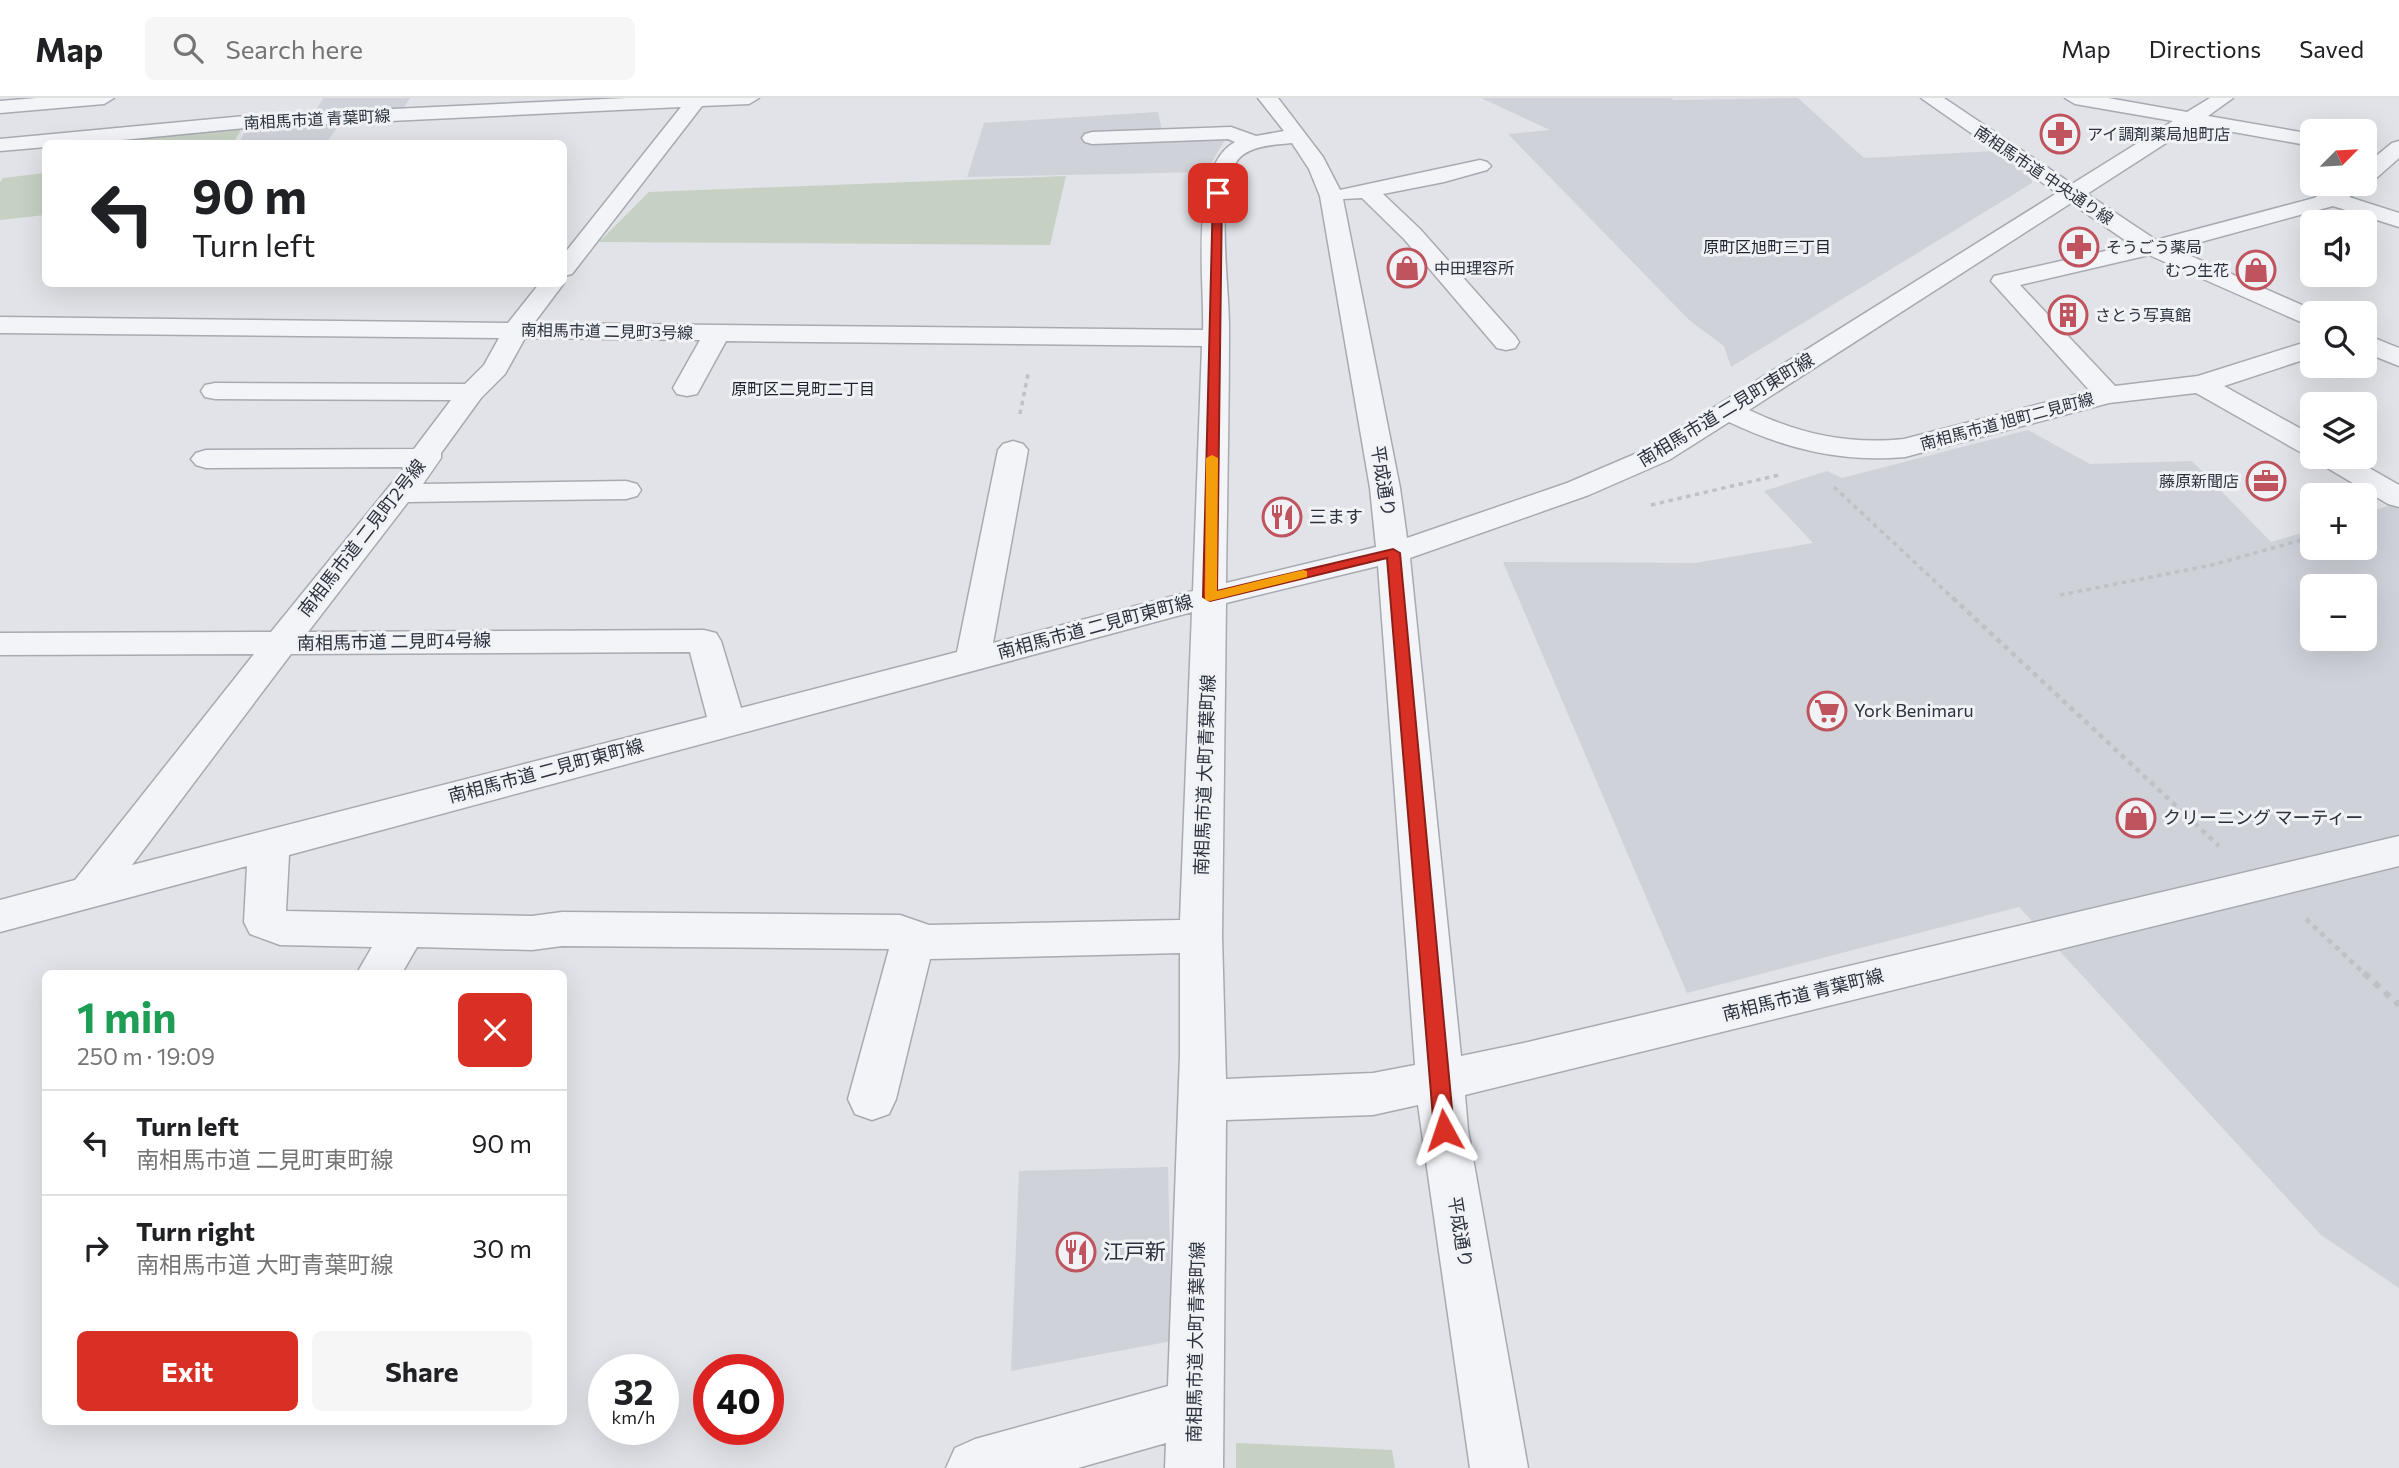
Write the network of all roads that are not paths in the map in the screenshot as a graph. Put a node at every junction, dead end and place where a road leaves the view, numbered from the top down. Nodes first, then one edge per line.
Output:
1 (104, 98) edge
2 (748, 98) edge
3 (1268, 98) edge
4 (1931, 98) edge
5 (2075, 98) edge
6 (2223, 98) edge
7 (696, 101) junction
8 (472, 104) edge
9 (0, 107) edge
10 (360, 116) junction
11 (2191, 118) junction
12 (346, 134) dead end
13 (1296, 136) junction
14 (2300, 137) edge
15 (1092, 138) dead end
16 (58, 140) edge
17 (42, 142) edge
18 (1256, 143) junction
19 (6, 145) edge
20 (2377, 149) edge
21 (2395, 150) edge
22 (0, 166) edge
23 (1480, 166) dead end
24 (2377, 166) edge
25 (2070, 192) junction
26 (1349, 194) junction
27 (2337, 196) edge
28 (2333, 199) junction
29 (2399, 220) edge
30 (2152, 248) junction
31 (567, 265) edge
32 (1961, 265) junction
33 (2003, 281) junction
34 (550, 287) edge
35 (2300, 314) edge
36 (0, 325) edge
37 (518, 330) junction
38 (718, 332) junction
39 (1215, 338) junction
40 (1506, 342) dead end
41 (2377, 348) edge
42 (2300, 352) edge
43 (2399, 358) edge
44 (2201, 384) junction
45 (687, 388) dead end
46 (215, 391) dead end
47 (471, 392) junction
48 (2108, 395) junction
49 (1729, 411) junction
50 (2300, 440) edge
51 (1013, 450) road end
52 (426, 458) junction
53 (206, 459) dead end
54 (2349, 469) edge
55 (626, 490) dead end
56 (400, 493) junction
57 (2399, 498) edge
58 (1393, 553) junction
59 (1210, 597) junction
60 (281, 643) junction
61 (0, 644) edge
62 (973, 659) junction
63 (727, 723) junction
64 (270, 845) junction
65 (2399, 851) edge
66 (90, 891) junction
67 (0, 915) edge
68 (404, 932) junction
69 (1201, 936) junction
70 (914, 937) junction
71 (381, 970) edge
72 (1439, 1079) junction
73 (872, 1099) dead end
74 (1202, 1100) junction
75 (1195, 1407) junction
76 (975, 1468) edge
77 (1194, 1468) edge
78 (1499, 1468) edge

1 - 9 street
2 - 7 street, 南相馬市道 青葉町線
3 - 13 street, 平成通り
4 - 25 street, 南相馬市道 中央通り線
5 - 11 street
6 - 11 street, 南相馬市道 二見町東町線
7 - 8 street, 南相馬市道 青葉町線
7 - 31 street
8 - 10 street, 南相馬市道 青葉町線
10 - 12 street
10 - 16 street, 南相馬市道 青葉町線
11 - 14 street
11 - 25 street, 南相馬市道 二見町東町線
13 - 18 street, 南相馬市道 大町青葉町線
13 - 26 street, 平成通り
15 - 18 street
17 - 19 street, 南相馬市道 青葉町線
18 - 39 street, 南相馬市道 大町青葉町線
19 - 22 street
20 - 21 street
21 - 24 street
23 - 26 street
25 - 30 street, 南相馬市道 中央通り線
25 - 32 street, 南相馬市道 二見町東町線
26 - 40 street
26 - 58 street, 平成通り
27 - 28 street
28 - 29 street
28 - 30 street
30 - 33 street
30 - 35 street, 南相馬市道 中央通り線
32 - 33 street
32 - 49 street, 南相馬市道 二見町東町線
33 - 48 street, 南相馬市道 旭町二見町線
34 - 37 street, 南相馬市道 二見町2号線
36 - 37 street, 南相馬市道 二見町3号線
37 - 38 street, 南相馬市道 二見町3号線
37 - 47 street, 南相馬市道 二見町2号線
38 - 39 street, 南相馬市道 二見町3号線
38 - 45 street
39 - 59 street, 南相馬市道 大町青葉町線
41 - 43 street
42 - 44 street
44 - 48 street
44 - 50 street
46 - 47 street
47 - 52 street, 南相馬市道 二見町2号線
48 - 49 street, 南相馬市道 旭町二見町線
49 - 58 street, 南相馬市道 二見町東町線
51 - 62 street
52 - 53 street
52 - 56 street, 南相馬市道 二見町2号線
54 - 57 street
55 - 56 street
56 - 60 street, 南相馬市道 二見町2号線
58 - 59 street, 南相馬市道 二見町東町線
58 - 72 street, 平成通り
59 - 62 street, 南相馬市道 二見町東町線
59 - 69 street, 南相馬市道 大町青葉町線
60 - 61 street, 南相馬市道 二見町4号線
60 - 63 street, 南相馬市道 二見町4号線
60 - 66 street, 南相馬市道 二見町2号線
62 - 63 street, 南相馬市道 二見町東町線
63 - 64 street, 南相馬市道 二見町東町線
64 - 66 street, 南相馬市道 二見町東町線
64 - 68 street
65 - 72 street, 南相馬市道 青葉町線
66 - 67 street, 南相馬市道 二見町東町線
68 - 70 street
68 - 71 street
69 - 70 street
69 - 74 street, 南相馬市道 大町青葉町線
70 - 73 street
72 - 74 street, 南相馬市道 青葉町線
72 - 78 street, 平成通り
74 - 75 street, 南相馬市道 大町青葉町線
75 - 76 street
75 - 77 street, 南相馬市道 大町青葉町線

